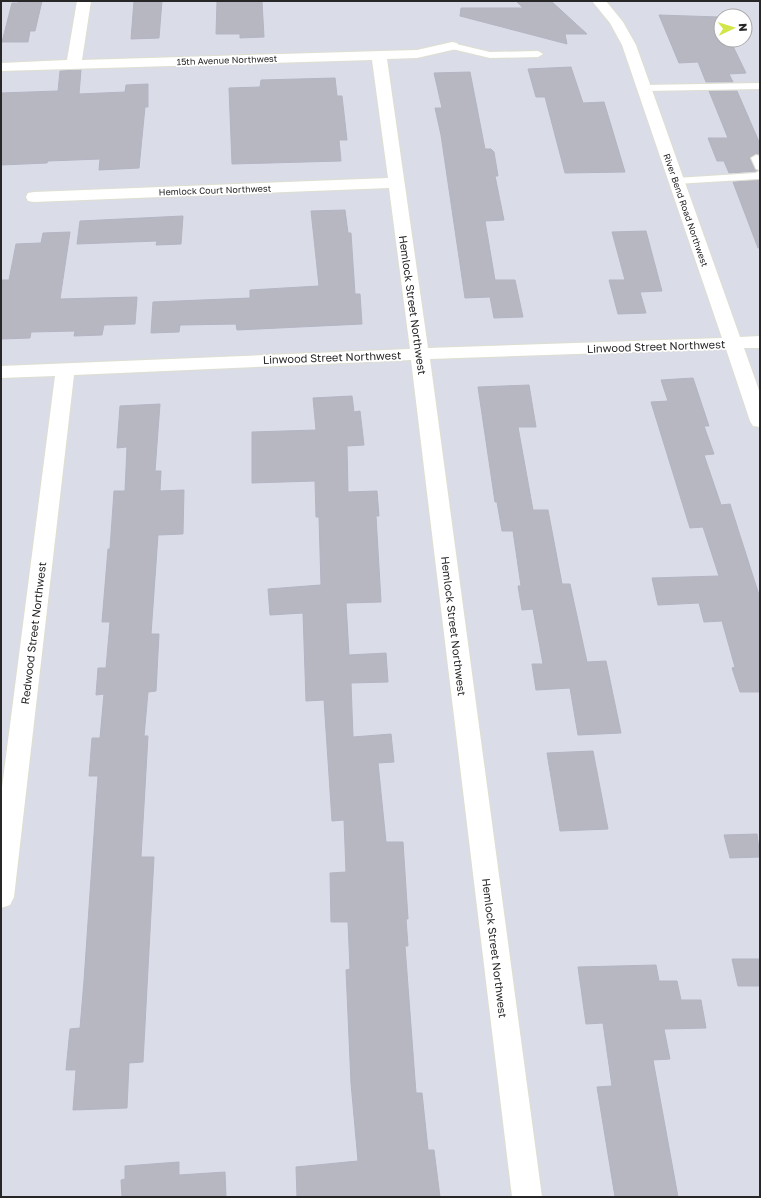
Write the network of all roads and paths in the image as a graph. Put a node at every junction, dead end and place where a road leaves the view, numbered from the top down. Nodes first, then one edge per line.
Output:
1 (84, 1) edge
2 (606, 2) edge
3 (452, 46) joint
4 (538, 54) dead end
5 (379, 56) junction
6 (74, 65) junction
7 (1, 67) edge
8 (760, 86) edge
9 (644, 88) junction
10 (760, 174) edge
11 (676, 181) junction
12 (396, 183) junction
13 (34, 197) dead end
14 (760, 342) edge
15 (733, 343) junction
16 (420, 354) junction
17 (65, 369) junction
18 (1, 372) edge
19 (760, 421) edge
20 (1, 897) edge
21 (527, 1197) edge

1 - 6 street
2 - 9 street, River Bend Road Northwest
3 - 4 lane
3 - 5 street, 15th Avenue Northwest
5 - 6 street, 15th Avenue Northwest
5 - 12 street, Hemlock Street Northwest
6 - 7 street, 15th Avenue Northwest
8 - 9 lane
9 - 11 street, River Bend Road Northwest
10 - 11 lane
11 - 15 street, River Bend Road Northwest
12 - 13 street, Hemlock Court Northwest
12 - 16 street, Hemlock Street Northwest
14 - 15 street, Linwood Street Northwest
15 - 16 street, Linwood Street Northwest
15 - 19 street, River Bend Road Northwest
16 - 17 street, Linwood Street Northwest
16 - 21 street, Hemlock Street Northwest
17 - 18 street, Linwood Street Northwest
17 - 20 street, Redwood Street Northwest

